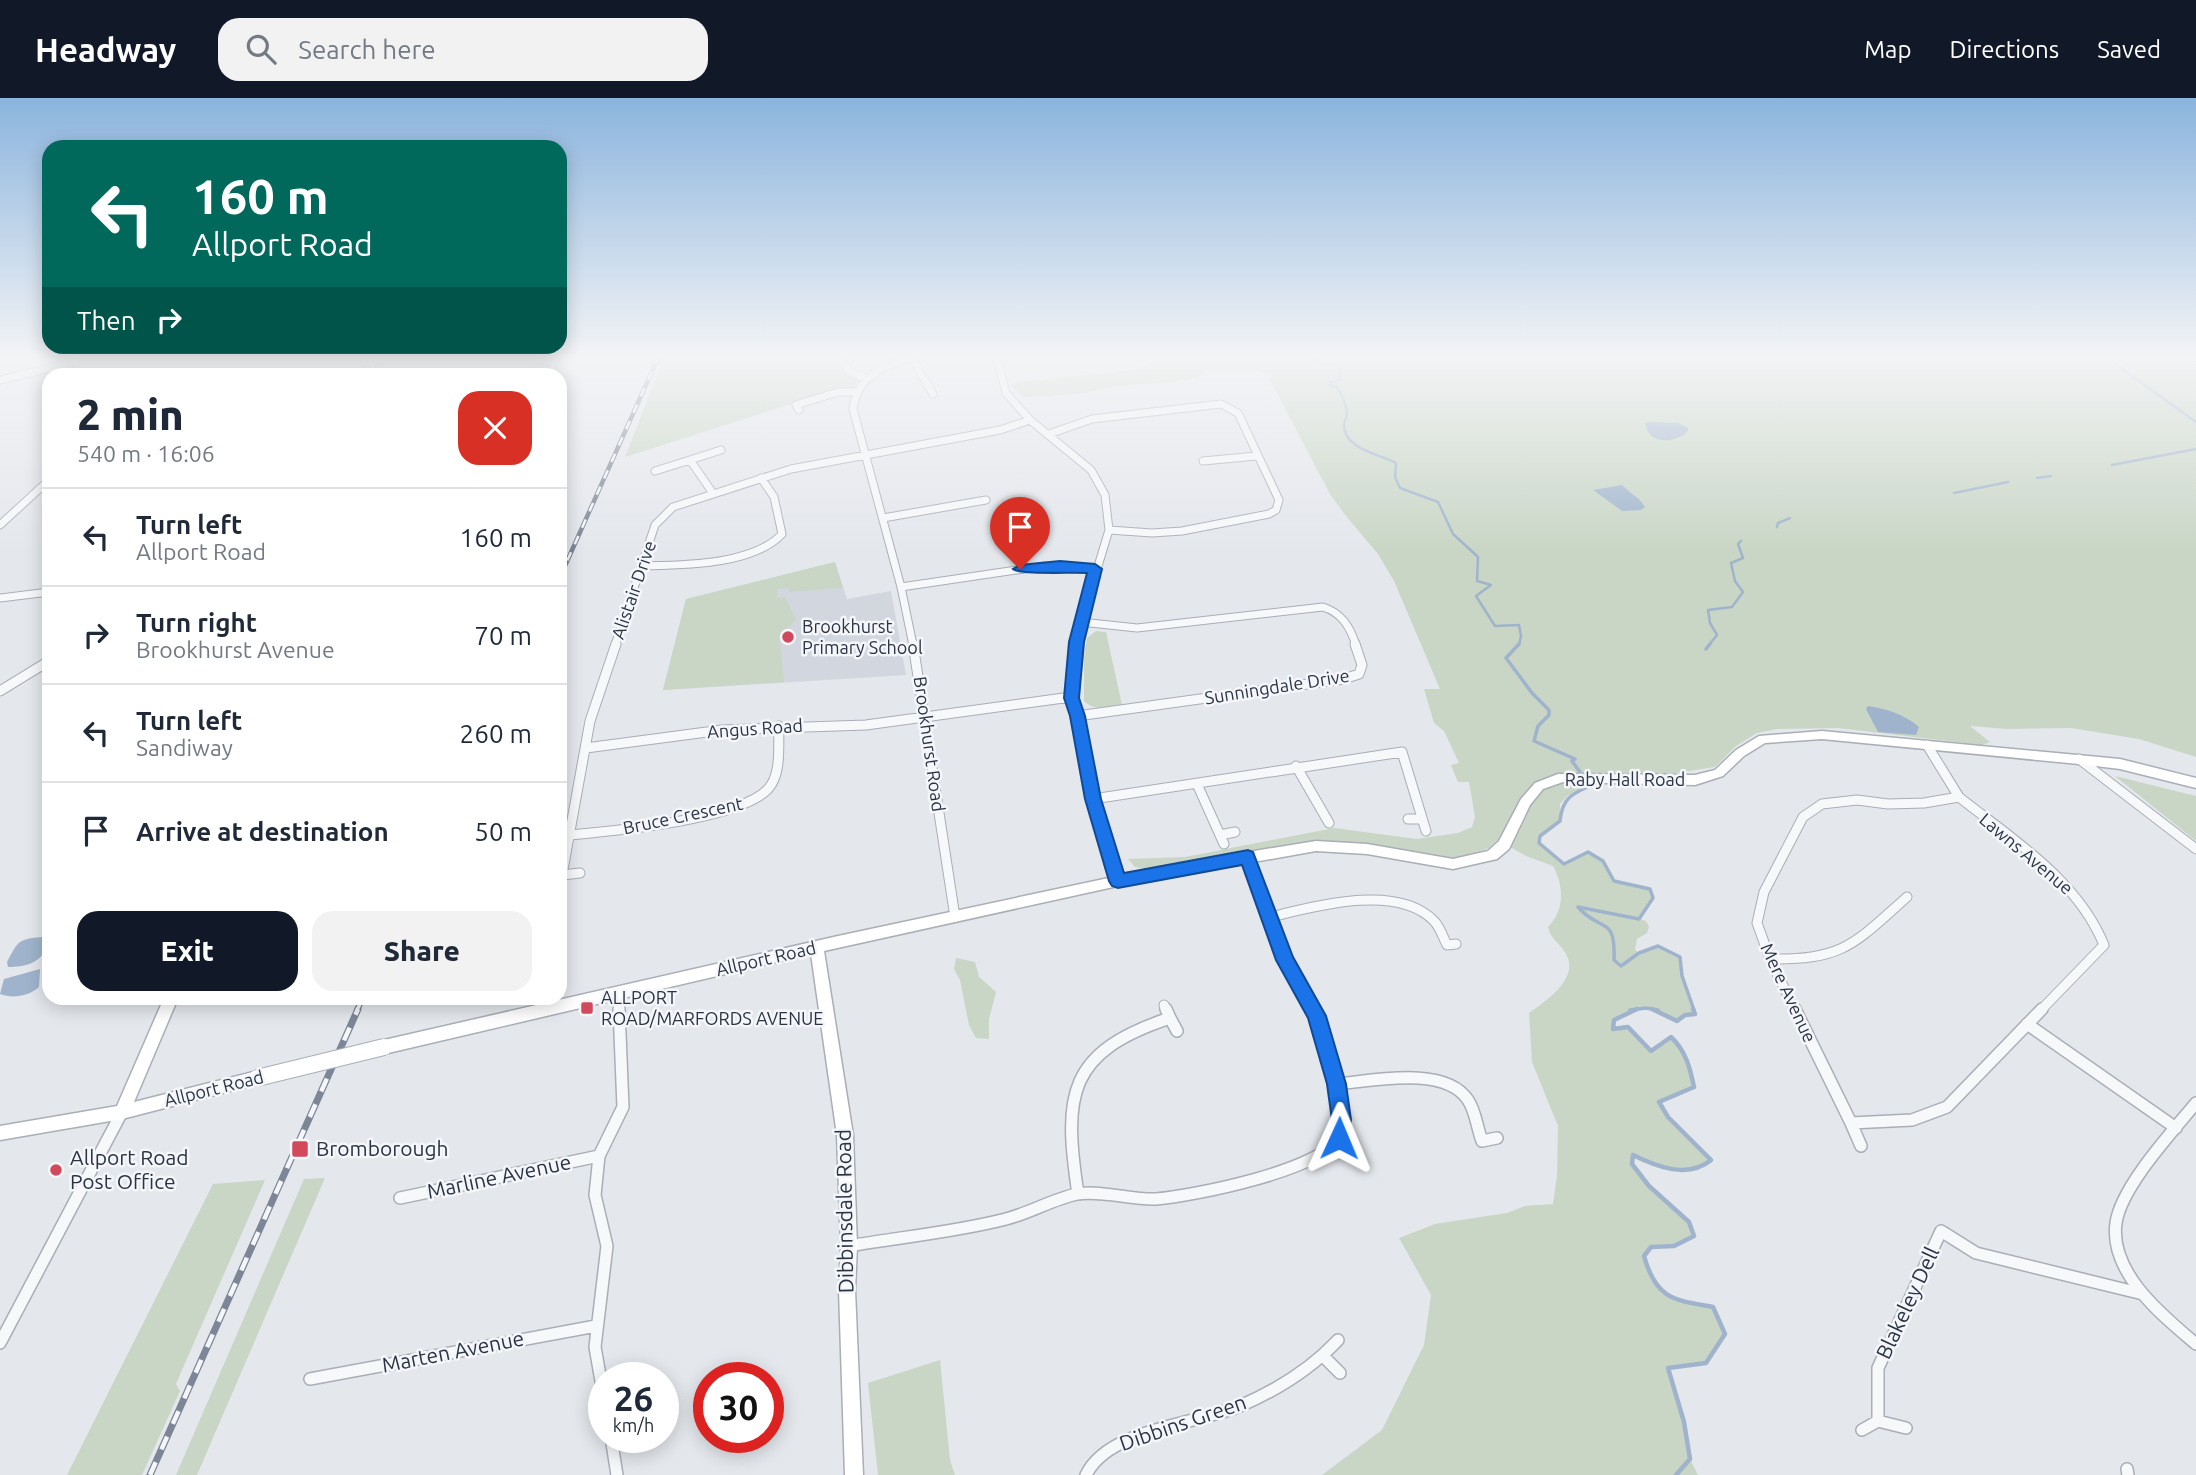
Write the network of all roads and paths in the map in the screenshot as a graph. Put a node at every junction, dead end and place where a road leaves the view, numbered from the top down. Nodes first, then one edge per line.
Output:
1 (856, 422) edge
2 (1023, 422) edge
3 (1033, 422) edge
4 (1082, 422) edge
5 (1242, 422) edge
6 (1049, 434) junction
7 (721, 450) dead end
8 (865, 455) junction
9 (1256, 456) junction
10 (690, 460) junction
11 (1203, 461) dead end
12 (655, 471) dead end
13 (761, 478) junction
14 (42, 486) edge
15 (712, 492) junction
16 (986, 500) dead end
17 (883, 518) junction
18 (0, 525) edge
19 (1109, 530) junction
20 (644, 566) junction
21 (1095, 569) junction
22 (901, 587) junction
23 (42, 593) edge
24 (0, 598) edge
25 (1081, 622) junction
26 (42, 665) edge
27 (0, 691) edge
28 (1071, 698) junction
29 (925, 716) junction
30 (1077, 716) junction
31 (779, 726) junction
32 (1927, 745) junction
33 (586, 748) junction
34 (2079, 759) junction
35 (1296, 765) junction
36 (2196, 783) edge
37 (1197, 784) junction
38 (1959, 797) junction
39 (1093, 799) junction
40 (1408, 819) dead end
41 (1423, 819) junction
42 (1329, 823) dead end
43 (1426, 831) dead end
44 (1235, 832) dead end
45 (569, 835) junction
46 (567, 845) edge
47 (2196, 849) edge
48 (1248, 857) junction
49 (580, 873) dead end
50 (567, 874) edge
51 (1118, 881) junction
52 (1907, 897) dead end
53 (1270, 916) junction
54 (955, 917) junction
55 (1456, 944) dead end
56 (817, 948) junction
57 (1770, 959) junction
58 (618, 994) junction
59 (168, 1005) edge
60 (1164, 1005) dead end
61 (1170, 1018) junction
62 (2027, 1024) junction
63 (1177, 1031) dead end
64 (384, 1047) joint
65 (1337, 1084) junction
66 (2196, 1103) edge
67 (122, 1112) junction
68 (1851, 1123) junction
69 (2176, 1128) junction
70 (0, 1133) edge
71 (1497, 1138) dead end
72 (1861, 1146) dead end
73 (599, 1156) junction
74 (1078, 1194) junction
75 (400, 1198) dead end
76 (849, 1247) junction
77 (2143, 1294) junction
78 (596, 1325) junction
79 (1338, 1340) dead end
80 (0, 1343) edge
81 (2196, 1344) edge
82 (1324, 1357) junction
83 (598, 1362) edge
84 (1340, 1373) dead end
85 (310, 1379) dead end
86 (1878, 1421) junction
87 (1906, 1428) dead end
88 (1862, 1430) dead end
89 (614, 1453) edge
90 (617, 1475) edge
91 (854, 1475) edge
92 (1086, 1475) edge

1 - 8 street, Brookhurst Road
2 - 8 street, Alistair Drive
3 - 6 street
4 - 6 street
5 - 9 street
6 - 19 street
7 - 10 street
8 - 13 street, Alistair Drive
8 - 17 street, Brookhurst Road
9 - 11 street
9 - 19 street
10 - 12 street
10 - 15 street
13 - 15 street, Alistair Drive
13 - 20 street
14 - 18 street
15 - 20 street, Alistair Drive
16 - 17 street
17 - 22 street, Brookhurst Road
19 - 21 street
20 - 33 street, Alistair Drive
21 - 22 street
21 - 25 street
22 - 29 street, Brookhurst Road
23 - 24 street
25 - 28 street
25 - 30 street, Sunningdale Drive
26 - 27 street
28 - 29 street, Angus Road
28 - 30 street
29 - 31 street, Angus Road
29 - 54 street, Brookhurst Road
30 - 39 street
31 - 33 street, Angus Road
31 - 45 street, Bruce Crescent
32 - 34 street, Raby Hall Road
32 - 38 street, Lawns Avenue
32 - 48 street, Raby Hall Road
33 - 45 street, Alistair Drive
34 - 36 street, Raby Hall Road
34 - 47 street
35 - 37 street
35 - 41 street
35 - 42 street
37 - 39 street
37 - 44 street
38 - 57 street, Mere Avenue
38 - 62 street, Lawns Avenue
39 - 51 street
40 - 41 street
41 - 43 street
45 - 46 street, Alistair Drive
48 - 51 street, Allport Road
48 - 53 street
49 - 50 street, Alistair Drive
51 - 54 street, Allport Road
52 - 57 street
53 - 55 street
53 - 65 street
54 - 56 street, Allport Road
56 - 58 street, Allport Road
56 - 76 street, Dibbinsdale Road
57 - 68 street, Mere Avenue
58 - 64 street, Allport Road
58 - 73 street
59 - 67 street
60 - 61 street
61 - 63 street
61 - 74 street
62 - 68 street
62 - 69 street
64 - 67 street, Allport Road, bridge
65 - 71 street
65 - 74 street
66 - 69 street
67 - 70 street, Allport Road
67 - 80 street
68 - 72 street, Mere Avenue
69 - 77 street
73 - 75 street, Marline Avenue
73 - 78 street
74 - 76 street
76 - 91 street, Dibbinsdale Road
77 - 81 street
77 - 86 street, Blakeley Dell
78 - 83 street
78 - 85 street, Marten Avenue
79 - 82 street, Dibbins Green
82 - 84 street
82 - 92 street, Dibbins Green
86 - 87 street
86 - 88 street
89 - 90 street

